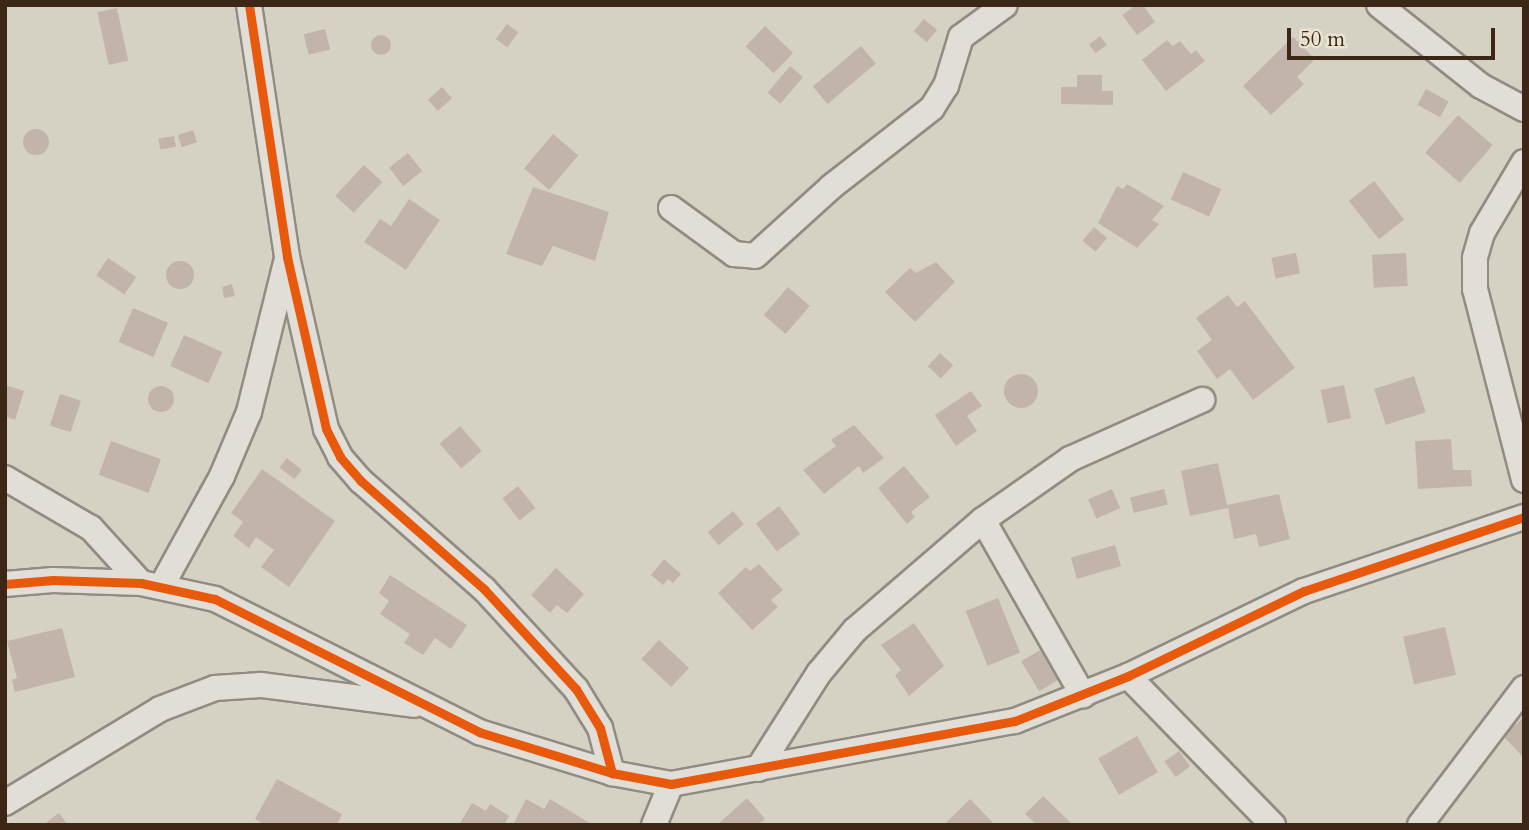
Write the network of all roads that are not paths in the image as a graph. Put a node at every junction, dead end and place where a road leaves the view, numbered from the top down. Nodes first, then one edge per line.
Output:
1 (249, 5) edge
2 (1005, 5) edge
3 (1379, 5) edge
4 (1524, 109) edge
5 (1524, 162) edge
6 (671, 208) dead end
7 (287, 257) junction
8 (1202, 400) dead end
9 (5, 478) edge
10 (1524, 480) edge
11 (1524, 517) edge
12 (983, 520) junction
13 (5, 584) edge
14 (151, 585) junction
15 (1128, 676) junction
16 (1524, 688) edge
17 (1083, 695) junction
18 (421, 706) junction
19 (758, 769) junction
20 (612, 773) junction
21 (671, 783) junction
22 (5, 803) edge
23 (654, 825) edge
24 (1273, 825) edge
25 (1420, 825) edge

1 - 7 street
2 - 6 street
3 - 4 street
5 - 10 street
7 - 14 street
7 - 20 street
8 - 12 street
9 - 14 street
11 - 15 street
12 - 17 street
12 - 19 street
13 - 14 street
14 - 18 street
15 - 17 street
15 - 24 street
16 - 25 street
17 - 19 street
18 - 20 street
18 - 22 street
19 - 21 street
20 - 21 street
21 - 23 street

